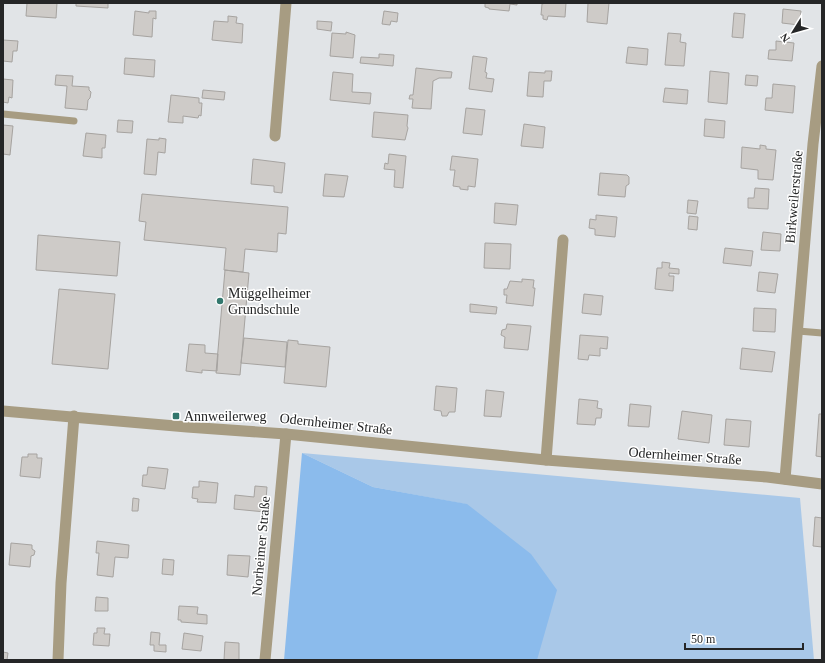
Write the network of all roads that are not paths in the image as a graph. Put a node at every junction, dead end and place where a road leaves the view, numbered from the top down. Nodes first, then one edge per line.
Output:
1 (286, 3) edge
2 (822, 66) edge
3 (3, 114) edge
4 (74, 121) dead end
5 (275, 136) dead end
6 (563, 240) dead end
7 (798, 331) junction
8 (822, 333) edge
9 (3, 411) edge
10 (74, 416) junction
11 (286, 434) junction
12 (546, 460) junction
13 (785, 479) junction
14 (822, 484) edge
15 (58, 660) edge
16 (266, 660) edge

1 - 5 street
2 - 7 street, Birkweilerstraße
3 - 4 lane
6 - 12 street
7 - 8 lane
7 - 13 street, Birkweilerstraße
9 - 10 street, Odernheimer Straße
10 - 11 street, Odernheimer Straße
10 - 15 street
11 - 12 street, Odernheimer Straße
11 - 16 street, Norheimer Straße
12 - 13 street, Odernheimer Straße
13 - 14 street, Odernheimer Straße

